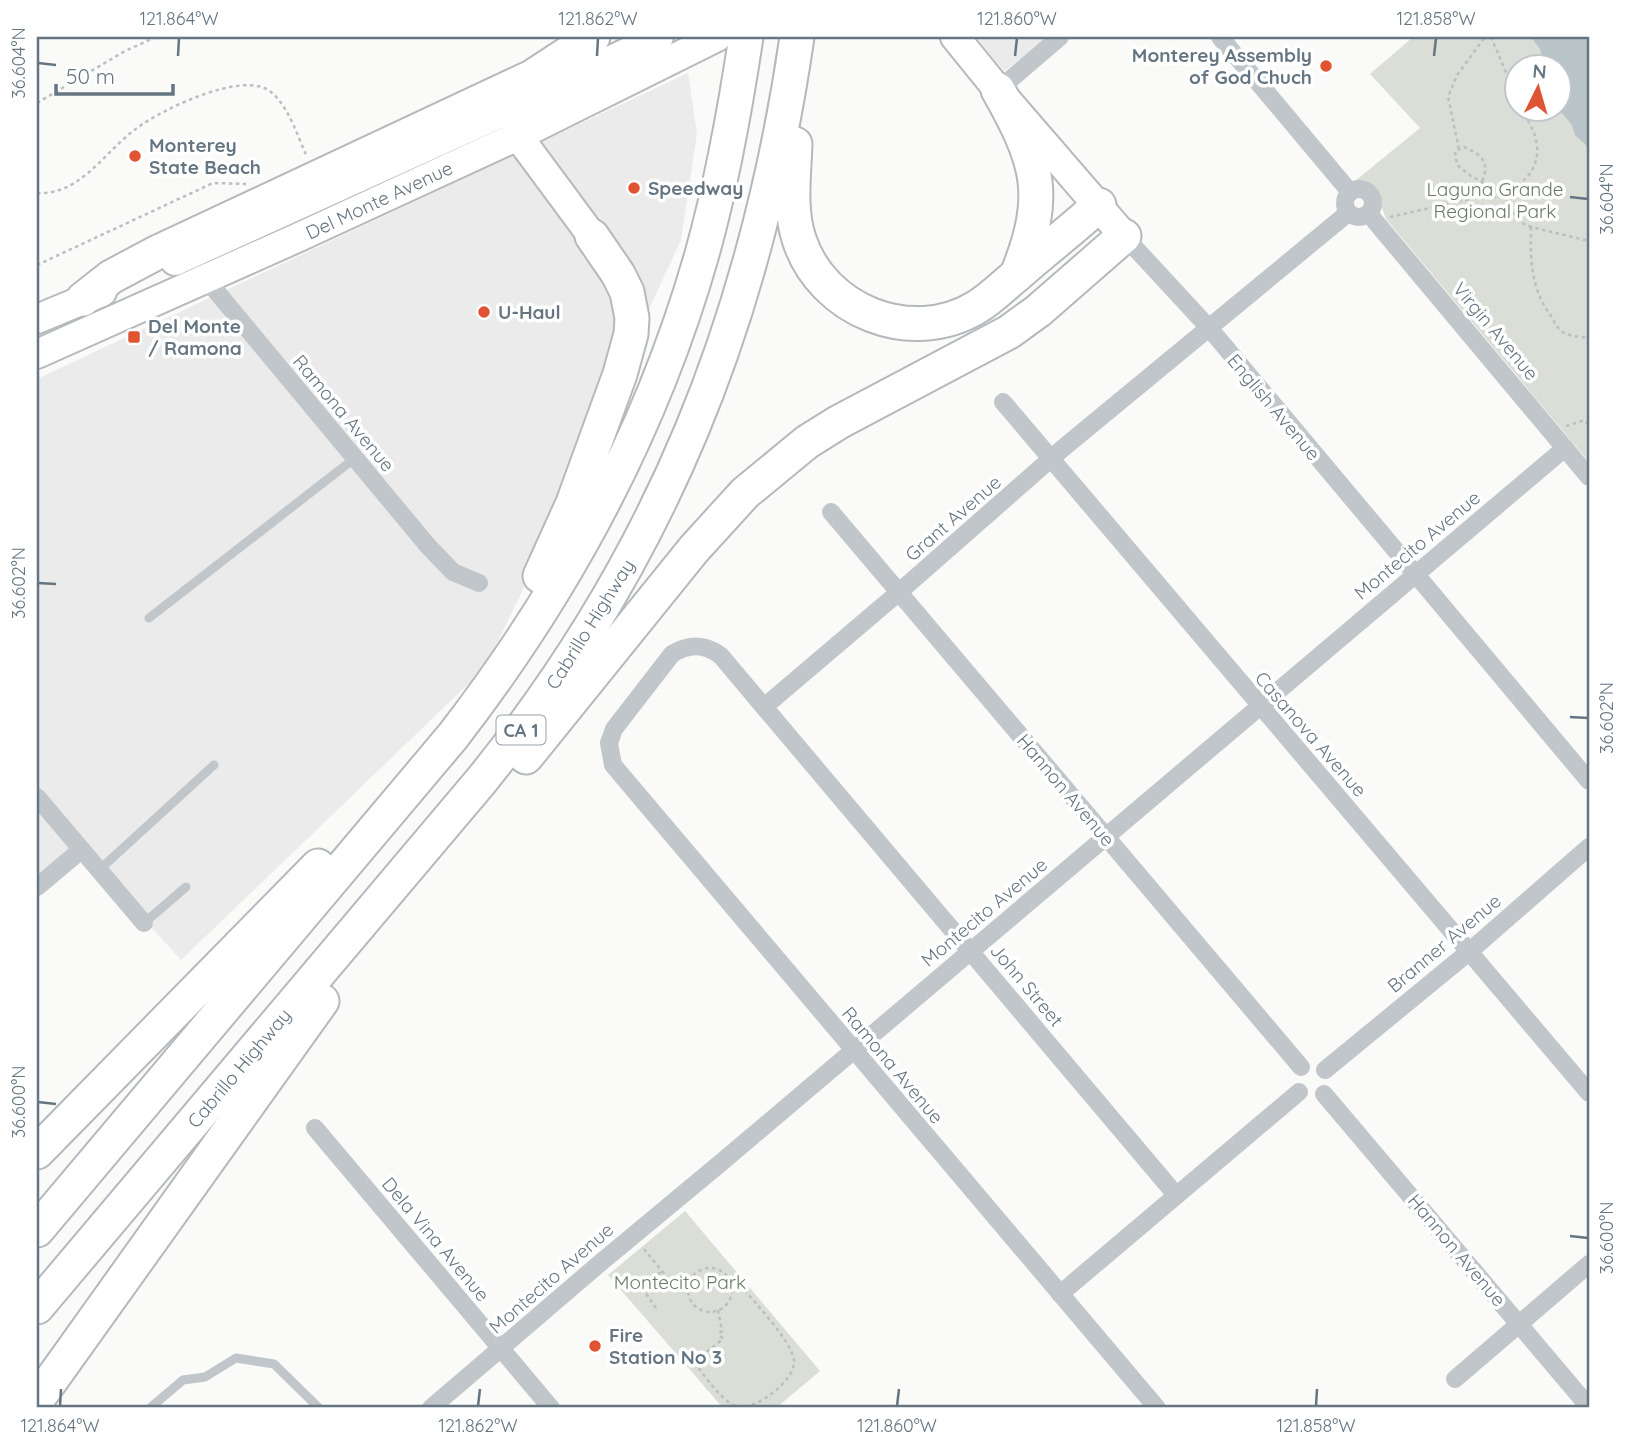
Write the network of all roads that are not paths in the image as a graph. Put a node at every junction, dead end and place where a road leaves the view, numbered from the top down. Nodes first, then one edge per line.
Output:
1 (593, 37) edge
2 (659, 37) edge
3 (717, 37) edge
4 (798, 37) edge
5 (1060, 37) edge
6 (1220, 37) edge
7 (954, 39) edge
8 (744, 47) edge
9 (998, 90) junction
10 (512, 108) junction
11 (518, 136) junction
12 (1350, 192) junction
13 (1100, 205) junction
14 (1348, 213) junction
15 (1369, 214) junction
16 (592, 236) joint
17 (1124, 236) junction
18 (197, 267) junction
19 (1017, 274) junction
20 (83, 299) junction
21 (40, 317) edge
22 (1210, 329) junction
23 (37, 354) edge
24 (1003, 402) dead end
25 (1565, 448) junction
26 (355, 458) junction
27 (1051, 460) junction
28 (1589, 477) edge
29 (831, 512) dead end
30 (1415, 575) junction
31 (479, 583) dead end
32 (898, 593) junction
33 (149, 618) dead end
34 (1259, 706) junction
35 (764, 707) junction
36 (474, 709) junction
37 (453, 736) junction
38 (214, 765) dead end
39 (1589, 781) edge
40 (37, 797) edge
41 (1105, 836) junction
42 (1589, 847) edge
43 (81, 850) junction
44 (415, 860) junction
45 (98, 871) junction
46 (393, 886) junction
47 (37, 887) edge
48 (186, 887) dead end
49 (144, 923) joint
50 (971, 951) junction
51 (1469, 951) junction
52 (853, 1051) junction
53 (1301, 1067) junction
54 (1325, 1070) junction
55 (1299, 1092) junction
56 (1589, 1093) edge
57 (1324, 1094) junction
58 (315, 1128) dead end
59 (37, 1152) edge
60 (1176, 1195) junction
61 (37, 1230) edge
62 (1589, 1264) edge
63 (1060, 1294) junction
64 (37, 1307) edge
65 (1519, 1324) junction
66 (501, 1349) junction
67 (1455, 1379) dead end
68 (37, 1400) edge
69 (1589, 1407) edge
70 (150, 1408) edge
71 (319, 1408) edge
72 (431, 1408) edge
73 (551, 1408) edge
74 (1157, 1408) edge

1 - 20 highway
2 - 10 main road, Del Monte Avenue
3 - 11 main road, Del Monte Avenue
4 - 19 highway
4 - 44 highway, Cabrillo Highway / CA 1
5 - 9 street
6 - 12 street
7 - 9 main road, English Avenue
8 - 36 highway, CA 1
9 - 13 main road, English Avenue
9 - 19 highway
10 - 11 main road
10 - 18 main road, Del Monte Avenue
11 - 16 main road
11 - 18 main road, Del Monte Avenue
12 - 14 street
12 - 15 street
13 - 17 main road, English Avenue
13 - 19 highway
14 - 15 street
14 - 22 street, Grant Avenue
15 - 25 street, Virgin Avenue
16 - 36 highway
17 - 22 street, English Avenue
17 - 44 highway
18 - 20 main road, Del Monte Avenue
18 - 23 main road, Del Monte Avenue
18 - 26 street, Ramona Avenue
20 - 21 main road, Del Monte Avenue
22 - 27 street, Grant Avenue
22 - 30 street, English Avenue
24 - 27 street, Casanova Avenue
25 - 28 street, Virgin Avenue
25 - 30 street, Montecito Avenue
26 - 31 street, Ramona Avenue
26 - 33 lane
27 - 32 street, Grant Avenue
27 - 34 street, Casanova Avenue
29 - 32 street, Hannon Avenue
30 - 34 street, Montecito Avenue
30 - 39 street, English Avenue
32 - 35 street, Grant Avenue
32 - 41 street, Hannon Avenue
34 - 41 street, Montecito Avenue
34 - 51 street, Casanova Avenue
35 - 50 street, John Street
35 - 52 street, Ramona Avenue
36 - 37 highway, CA 1
37 - 59 highway
37 - 61 highway, CA 1
38 - 45 lane
40 - 43 street
41 - 50 street, Montecito Avenue
41 - 53 street, Hannon Avenue
42 - 51 street, Branner Avenue
43 - 45 street
43 - 47 street
44 - 46 highway, Cabrillo Highway / CA 1
45 - 49 street
46 - 64 highway, Cabrillo Highway / CA 1
46 - 68 highway
48 - 49 lane
50 - 52 street, Montecito Avenue
50 - 60 street, John Street
51 - 54 street, Branner Avenue
51 - 56 street, Casanova Avenue
52 - 63 street, Ramona Avenue
52 - 66 street, Montecito Avenue
53 - 54 street
53 - 55 street
54 - 57 street
55 - 57 street
55 - 60 street
57 - 65 street, Hannon Avenue
58 - 66 street, Dela Vina Avenue
60 - 63 street
62 - 65 street
63 - 74 street, Ramona Avenue
65 - 67 street
65 - 69 street, Hannon Avenue
66 - 72 street, Montecito Avenue
66 - 73 street, Dela Vina Avenue
70 - 71 lane

